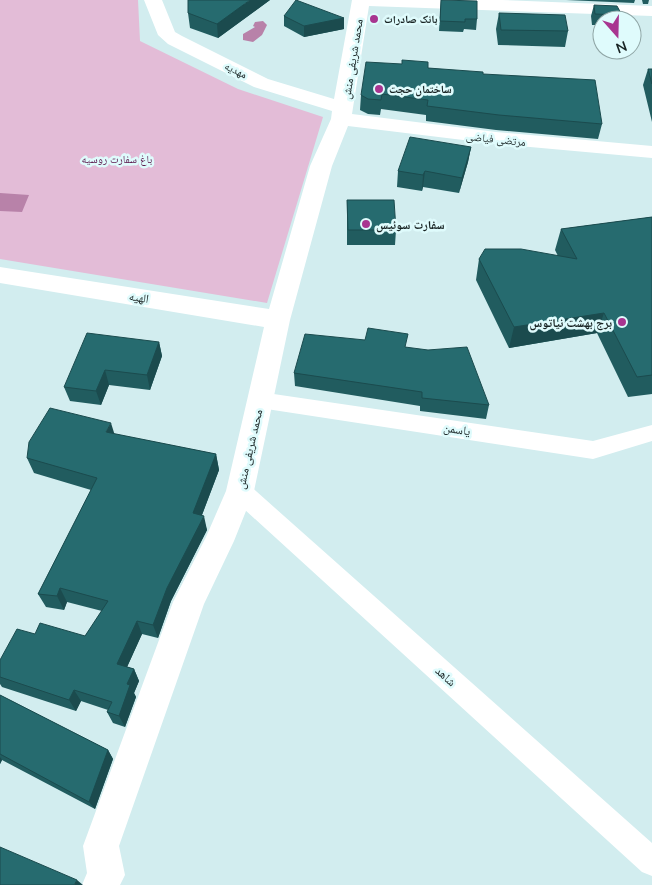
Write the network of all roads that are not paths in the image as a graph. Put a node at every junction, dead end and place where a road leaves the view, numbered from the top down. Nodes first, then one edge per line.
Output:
1 (153, 0) edge
2 (361, 0) edge
3 (652, 11) edge
4 (342, 114) junction
5 (652, 152) edge
6 (0, 275) edge
7 (278, 320) junction
8 (260, 400) junction
9 (652, 433) edge
10 (240, 491) junction
11 (652, 862) edge
12 (101, 885) edge

1 - 4 street, مهدیه
2 - 3 street
2 - 4 street, محمد شریفی منش
4 - 5 street, مرتضی فیاضی
4 - 7 street, محمد شریفی منش
6 - 7 street, الهیه
7 - 8 street, محمد شریفی منش
8 - 9 street, یاسمن
8 - 10 street, محمد شریفی منش
10 - 11 street, شاهد
10 - 12 street, محمد شریفی منش

